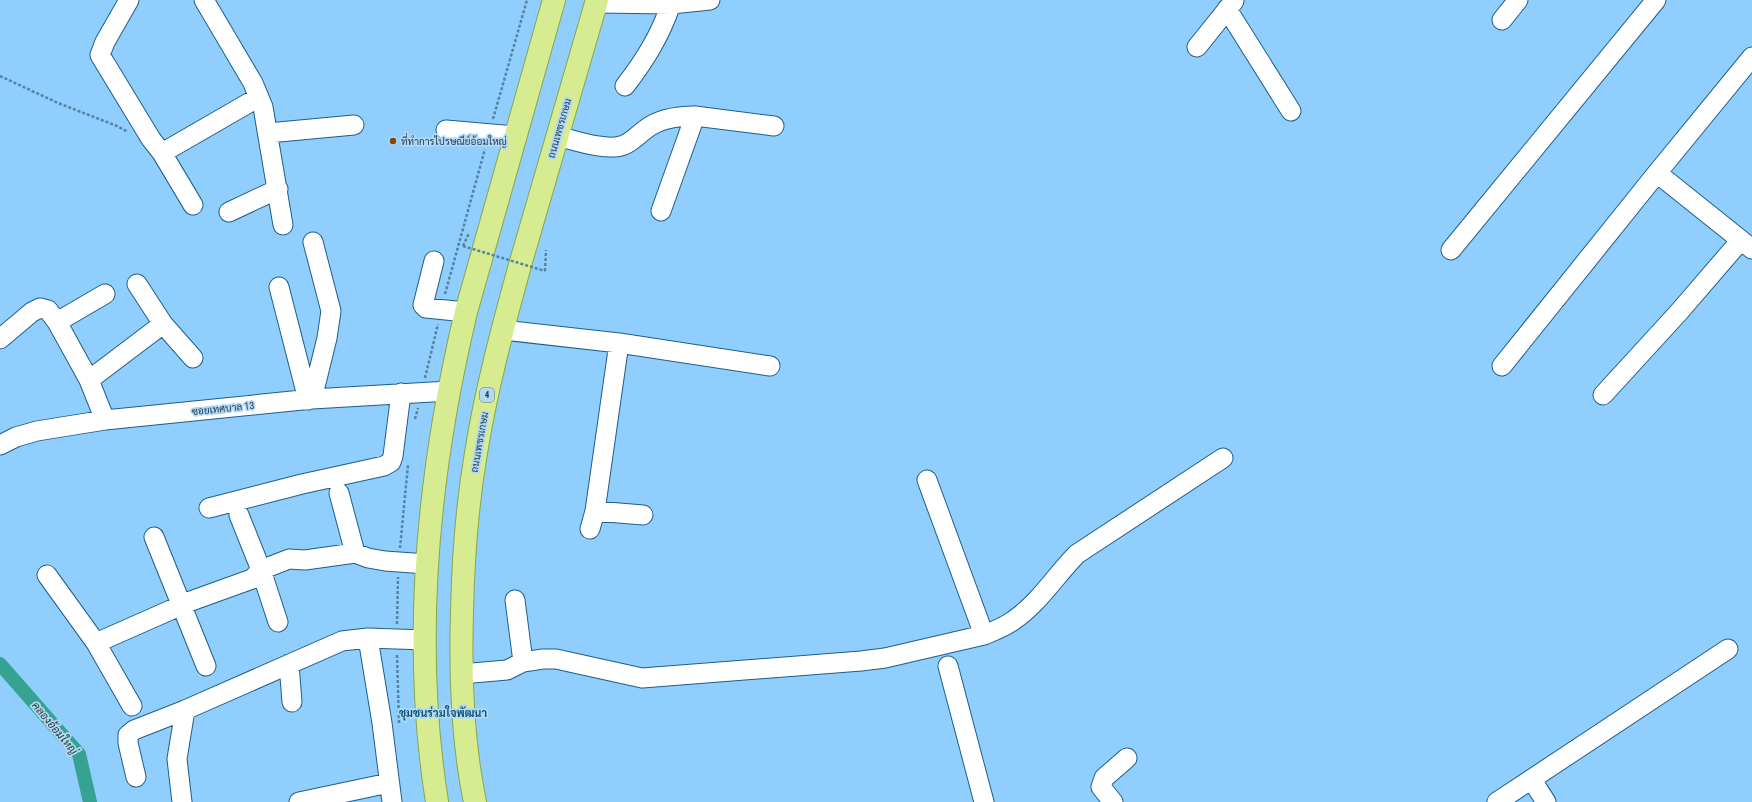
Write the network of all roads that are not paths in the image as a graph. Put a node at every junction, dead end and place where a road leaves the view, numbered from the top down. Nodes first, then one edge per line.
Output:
1 (129, 0) edge
2 (204, 0) edge
3 (554, 0) edge
4 (710, 0) edge
5 (1518, 0) edge
6 (1656, 0) edge
7 (597, 1) edge
8 (1232, 3) edge
9 (671, 4) junction
10 (1502, 20) dead end
11 (1197, 47) dead end
12 (1752, 57) edge
13 (625, 86) dead end
14 (259, 97) junction
15 (1291, 111) dead end
16 (695, 116) junction
17 (354, 125) dead end
18 (774, 126) dead end
19 (446, 130) dead end
20 (268, 133) junction
21 (515, 136) junction
22 (557, 136) junction
23 (162, 154) junction
24 (1657, 173) junction
25 (278, 189) junction
26 (193, 205) dead end
27 (660, 211) dead end
28 (229, 212) dead end
29 (283, 225) dead end
30 (313, 242) dead end
31 (1748, 242) edge
32 (1451, 250) dead end
33 (434, 262) dead end
34 (137, 284) dead end
35 (279, 287) dead end
36 (105, 294) dead end
37 (466, 312) junction
38 (57, 322) junction
39 (163, 324) junction
40 (503, 330) junction
41 (0, 339) edge
42 (619, 343) junction
43 (193, 358) dead end
44 (770, 366) dead end
45 (1502, 366) dead end
46 (89, 380) junction
47 (449, 391) junction
48 (401, 393) junction
49 (1603, 395) dead end
50 (310, 399) junction
51 (105, 420) junction
52 (0, 445) edge
53 (1223, 458) dead end
54 (927, 480) dead end
55 (340, 493) dead end
56 (209, 508) dead end
57 (643, 514) dead end
58 (239, 515) dead end
59 (154, 537) dead end
60 (355, 553) junction
61 (427, 564) junction
62 (47, 575) dead end
63 (259, 576) junction
64 (515, 600) dead end
65 (181, 606) junction
66 (278, 622) dead end
67 (984, 635) junction
68 (368, 638) junction
69 (425, 640) junction
70 (96, 643) junction
71 (1728, 649) dead end
72 (523, 662) junction
73 (289, 664) junction
74 (206, 666) dead end
75 (948, 666) dead end
76 (461, 674) junction
77 (292, 702) dead end
78 (132, 706) dead end
79 (185, 710) junction
80 (1127, 758) dead end
81 (136, 777) dead end
82 (1532, 780) junction
83 (389, 783) junction
84 (182, 802) edge
85 (299, 802) edge
86 (392, 802) edge
87 (437, 802) edge
88 (475, 802) edge
89 (984, 802) edge
90 (1113, 802) edge
91 (1497, 802) edge
92 (1546, 802) edge

1 - 23 street
2 - 14 street
3 - 21 main road
4 - 9 street
5 - 10 street
6 - 32 street
7 - 9 street
7 - 22 main road, ถนนเพชรเกษม / 4
8 - 11 street
8 - 15 street
9 - 13 street
12 - 24 street
14 - 20 street
14 - 23 street
16 - 18 street
16 - 22 street
16 - 27 street
17 - 20 street
19 - 21 street
20 - 25 street
21 - 37 main road
22 - 40 main road, ถนนเพชรเกษม / 4
23 - 26 street
24 - 31 street
24 - 45 street
25 - 28 street
25 - 29 street
30 - 50 street
31 - 49 street
33 - 37 street
34 - 39 street
35 - 50 street
36 - 38 street
37 - 47 main road
38 - 41 street
38 - 46 street
39 - 43 street
39 - 46 street
40 - 42 street
40 - 76 main road, ถนนเพชรเกษม / 4
42 - 44 street
42 - 57 street
46 - 51 street
47 - 48 street, ซอยเทศบาล 13
47 - 61 main road
48 - 50 street, ซอยเทศบาล 13
48 - 56 street
50 - 51 street, ซอยเทศบาล 13
51 - 52 street, ซอยเทศบาล 13
53 - 67 street
54 - 67 street
55 - 60 street
58 - 63 street
59 - 65 street
60 - 61 street
60 - 63 street
61 - 69 main road
62 - 70 street
63 - 65 street
63 - 66 street
64 - 72 street
65 - 70 street
65 - 74 street
67 - 72 street
68 - 69 street
68 - 73 street
68 - 83 street
69 - 87 main road
70 - 78 street
71 - 82 street
72 - 76 street
73 - 77 street
73 - 79 street
75 - 89 street
76 - 88 main road, ถนนเพชรเกษม / 4
79 - 81 street
79 - 84 street
80 - 90 street
82 - 91 street
82 - 92 street
83 - 85 street
83 - 86 street

